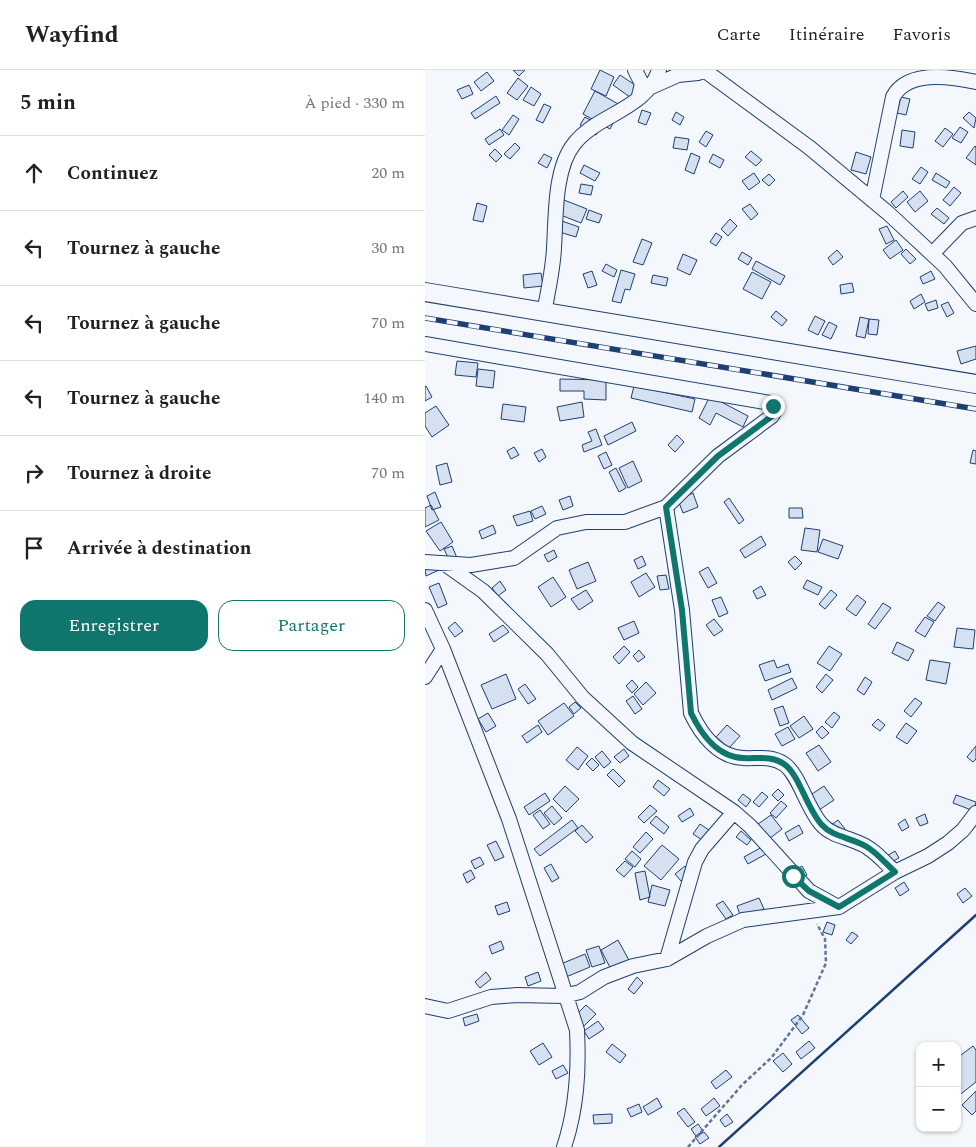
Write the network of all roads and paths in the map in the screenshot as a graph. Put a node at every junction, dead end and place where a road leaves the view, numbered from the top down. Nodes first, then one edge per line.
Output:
1 (635, 70) edge
2 (659, 70) edge
3 (704, 70) edge
4 (976, 82) edge
5 (644, 92) junction
6 (872, 200) junction
7 (976, 218) edge
8 (932, 254) junction
9 (425, 292) edge
10 (976, 304) edge
11 (544, 313) junction
12 (425, 344) edge
13 (976, 384) edge
14 (666, 507) junction
15 (425, 562) edge
16 (445, 564) junction
17 (425, 610) edge
18 (443, 649) junction
19 (425, 675) edge
20 (734, 812) junction
21 (976, 814) edge
22 (895, 872) junction
23 (839, 907) junction
24 (810, 910) junction
25 (667, 959) junction
26 (564, 996) junction
27 (425, 1006) edge
28 (564, 1147) edge
29 (688, 1147) edge

1 - 5 street
2 - 5 street
3 - 5 street
3 - 6 street
4 - 6 street
5 - 11 street
6 - 8 street
7 - 8 street
8 - 10 street
9 - 11 street
11 - 13 street
12 - 14 street
14 - 16 street
14 - 22 street
15 - 16 street
16 - 20 street
17 - 18 street
18 - 19 street
18 - 26 street
20 - 23 street
20 - 25 street
21 - 22 street
22 - 23 street
23 - 24 street
24 - 25 street
24 - 29 path
25 - 26 street
26 - 27 street
26 - 28 street

